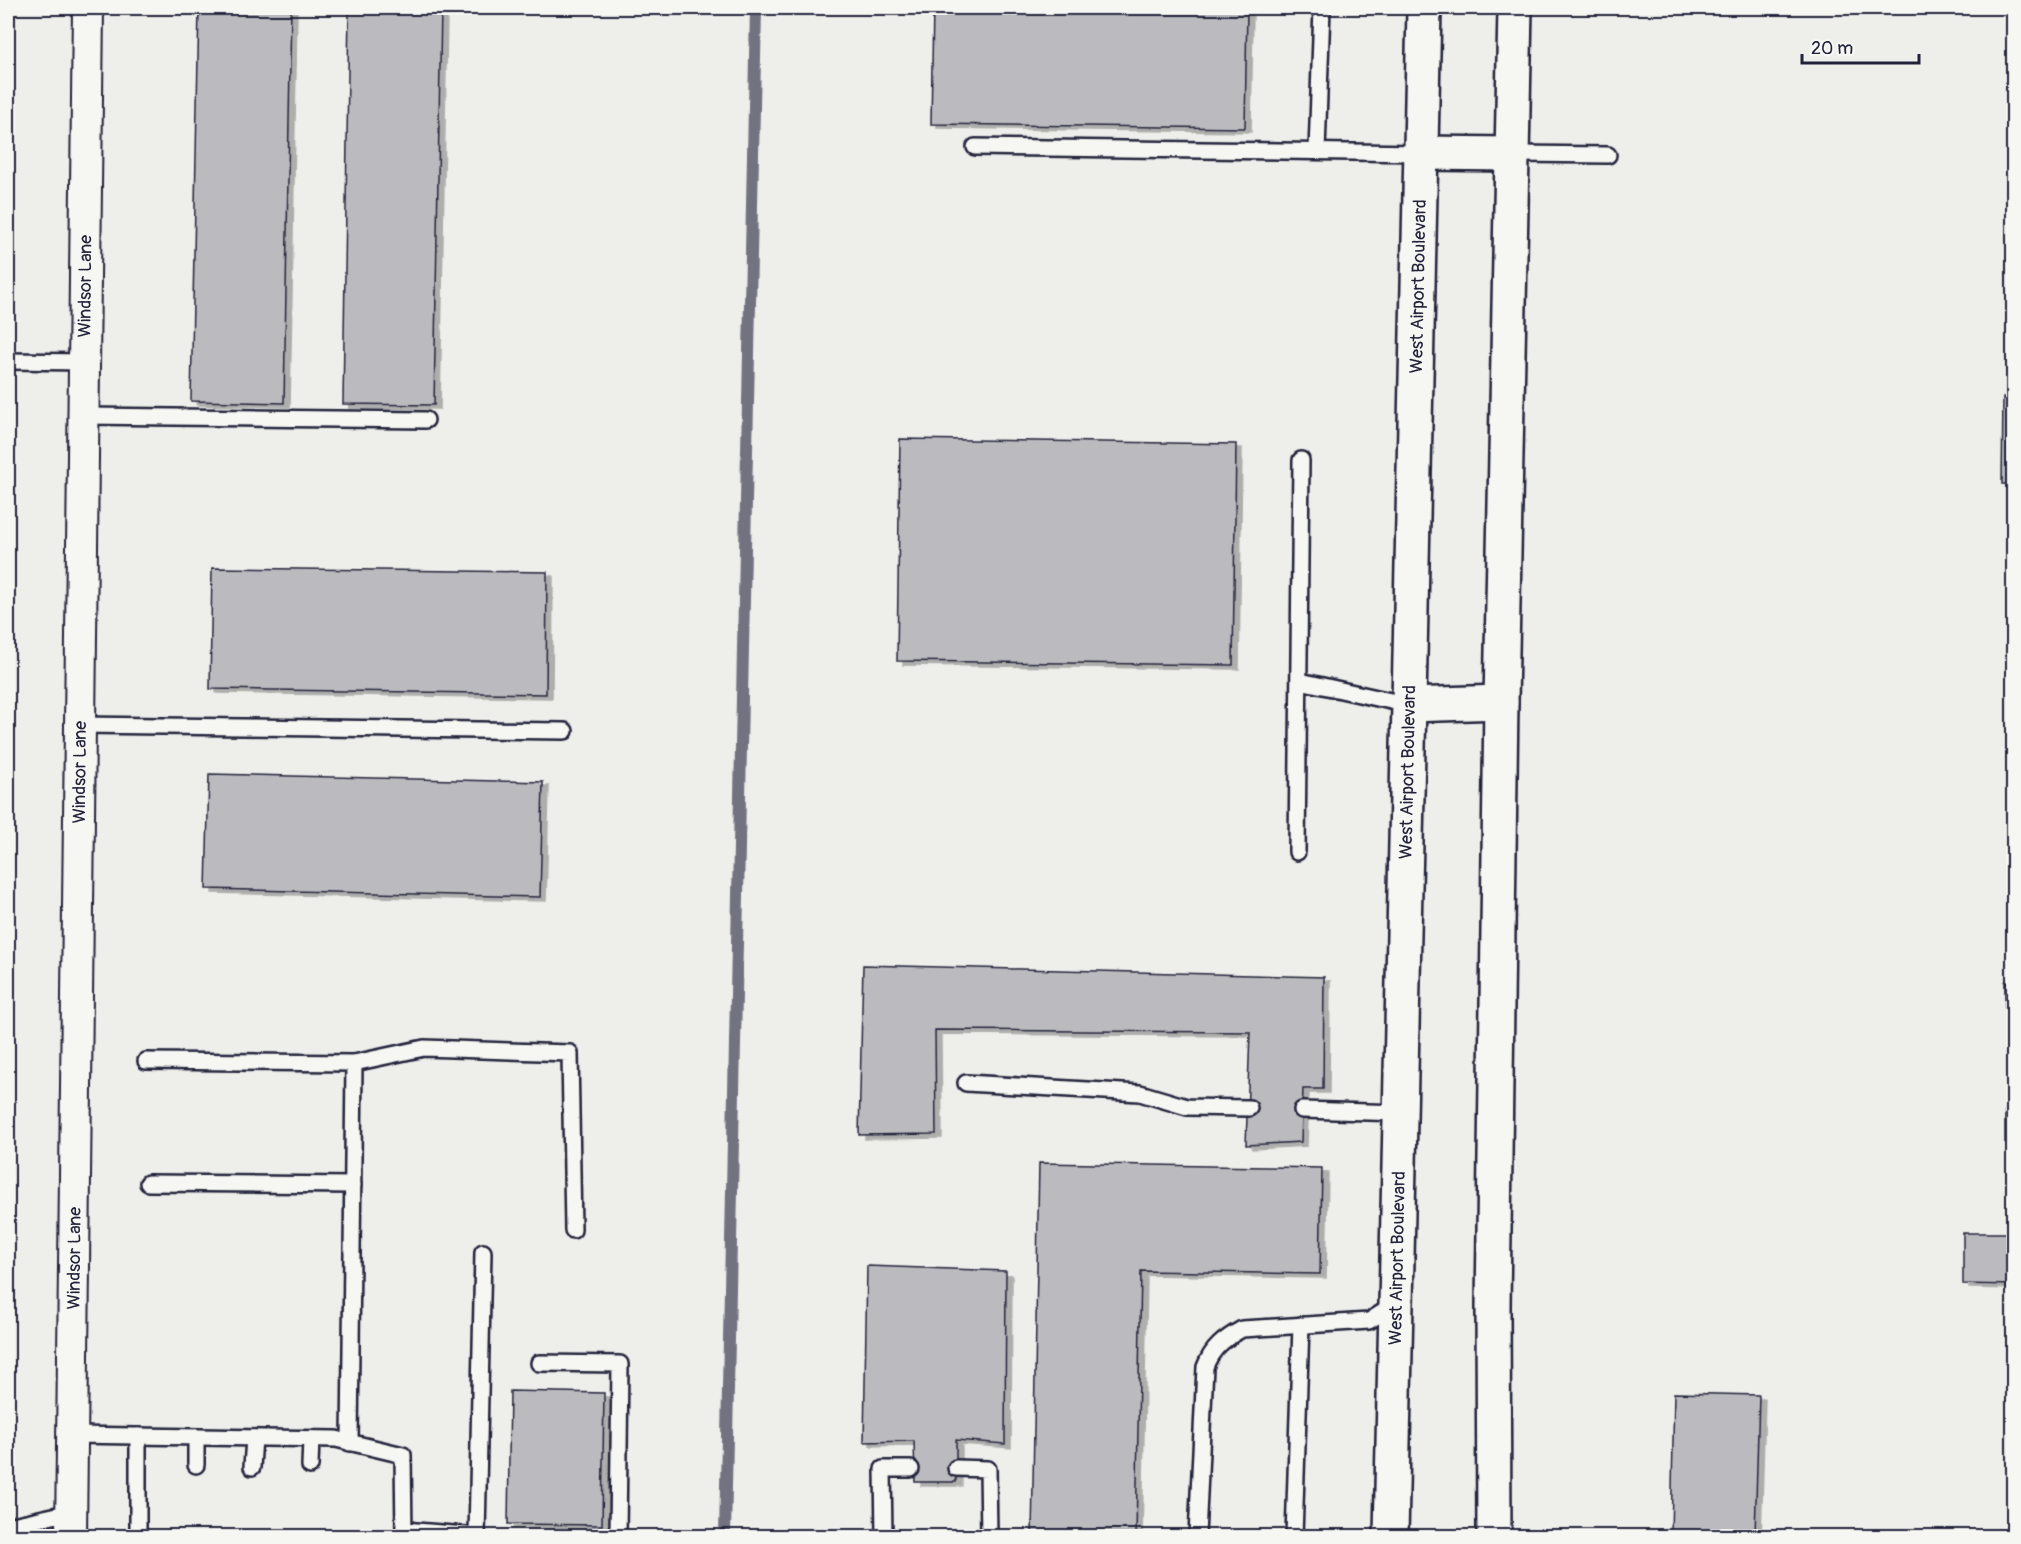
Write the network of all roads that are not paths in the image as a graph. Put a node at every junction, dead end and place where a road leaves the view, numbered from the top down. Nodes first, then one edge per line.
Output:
1 (88, 8) edge
2 (1322, 8) edge
3 (1425, 8) edge
4 (1515, 8) edge
5 (975, 147) dead end
6 (1317, 151) junction
7 (1422, 153) junction
8 (1512, 154) junction
9 (1608, 154) dead end
10 (8, 361) edge
11 (85, 362) junction
12 (84, 416) junction
13 (426, 420) dead end
14 (1301, 460) dead end
15 (1300, 681) junction
16 (1501, 702) junction
17 (1409, 705) junction
18 (80, 725) junction
19 (565, 731) dead end
20 (1297, 852) dead end
21 (146, 1061) dead end
22 (354, 1063) junction
23 (966, 1083) dead end
24 (1249, 1108) dead end
25 (1302, 1110) dead end
26 (1401, 1113) junction
27 (148, 1183) dead end
28 (353, 1185) junction
29 (573, 1230) dead end
30 (483, 1252) dead end
31 (1397, 1304) junction
32 (1300, 1325) junction
33 (539, 1363) dead end
34 (72, 1435) junction
35 (138, 1436) junction
36 (196, 1437) junction
37 (254, 1438) junction
38 (310, 1438) junction
39 (350, 1443) junction
40 (196, 1465) dead end
41 (310, 1466) dead end
42 (252, 1467) dead end
43 (911, 1468) dead end
44 (956, 1468) dead end
45 (71, 1524) edge
46 (8, 1526) edge
47 (404, 1533) edge
48 (138, 1536) edge
49 (478, 1536) edge
50 (618, 1536) edge
51 (884, 1536) edge
52 (989, 1536) edge
53 (1197, 1536) edge
54 (1294, 1536) edge
55 (1391, 1536) edge
56 (1494, 1536) edge

1 - 11 street, Windsor Lane
2 - 6 lane
3 - 7 main road, West Airport Boulevard
4 - 8 main road
5 - 6 lane
6 - 7 lane
7 - 8 main road
7 - 17 main road, West Airport Boulevard
8 - 9 lane
8 - 16 main road
10 - 11 lane
11 - 12 street, Windsor Lane
12 - 13 lane
12 - 18 street, Windsor Lane
14 - 15 lane
15 - 17 lane
15 - 20 lane
16 - 17 main road
16 - 56 main road
17 - 26 main road, West Airport Boulevard
18 - 19 lane
18 - 34 street, Windsor Lane
21 - 22 lane
22 - 28 lane
22 - 29 lane
23 - 24 lane
25 - 26 lane
26 - 31 main road, West Airport Boulevard
27 - 28 lane
28 - 39 lane
30 - 49 lane
31 - 32 lane
31 - 55 main road, West Airport Boulevard
32 - 53 lane
32 - 54 lane
33 - 50 lane
34 - 35 lane
34 - 45 street, Windsor Lane
35 - 36 lane
35 - 48 lane
36 - 37 lane
36 - 40 lane
37 - 38 lane
37 - 42 lane
38 - 39 lane
38 - 41 lane
39 - 47 lane
43 - 51 lane
44 - 52 lane
45 - 46 lane
47 - 49 lane

